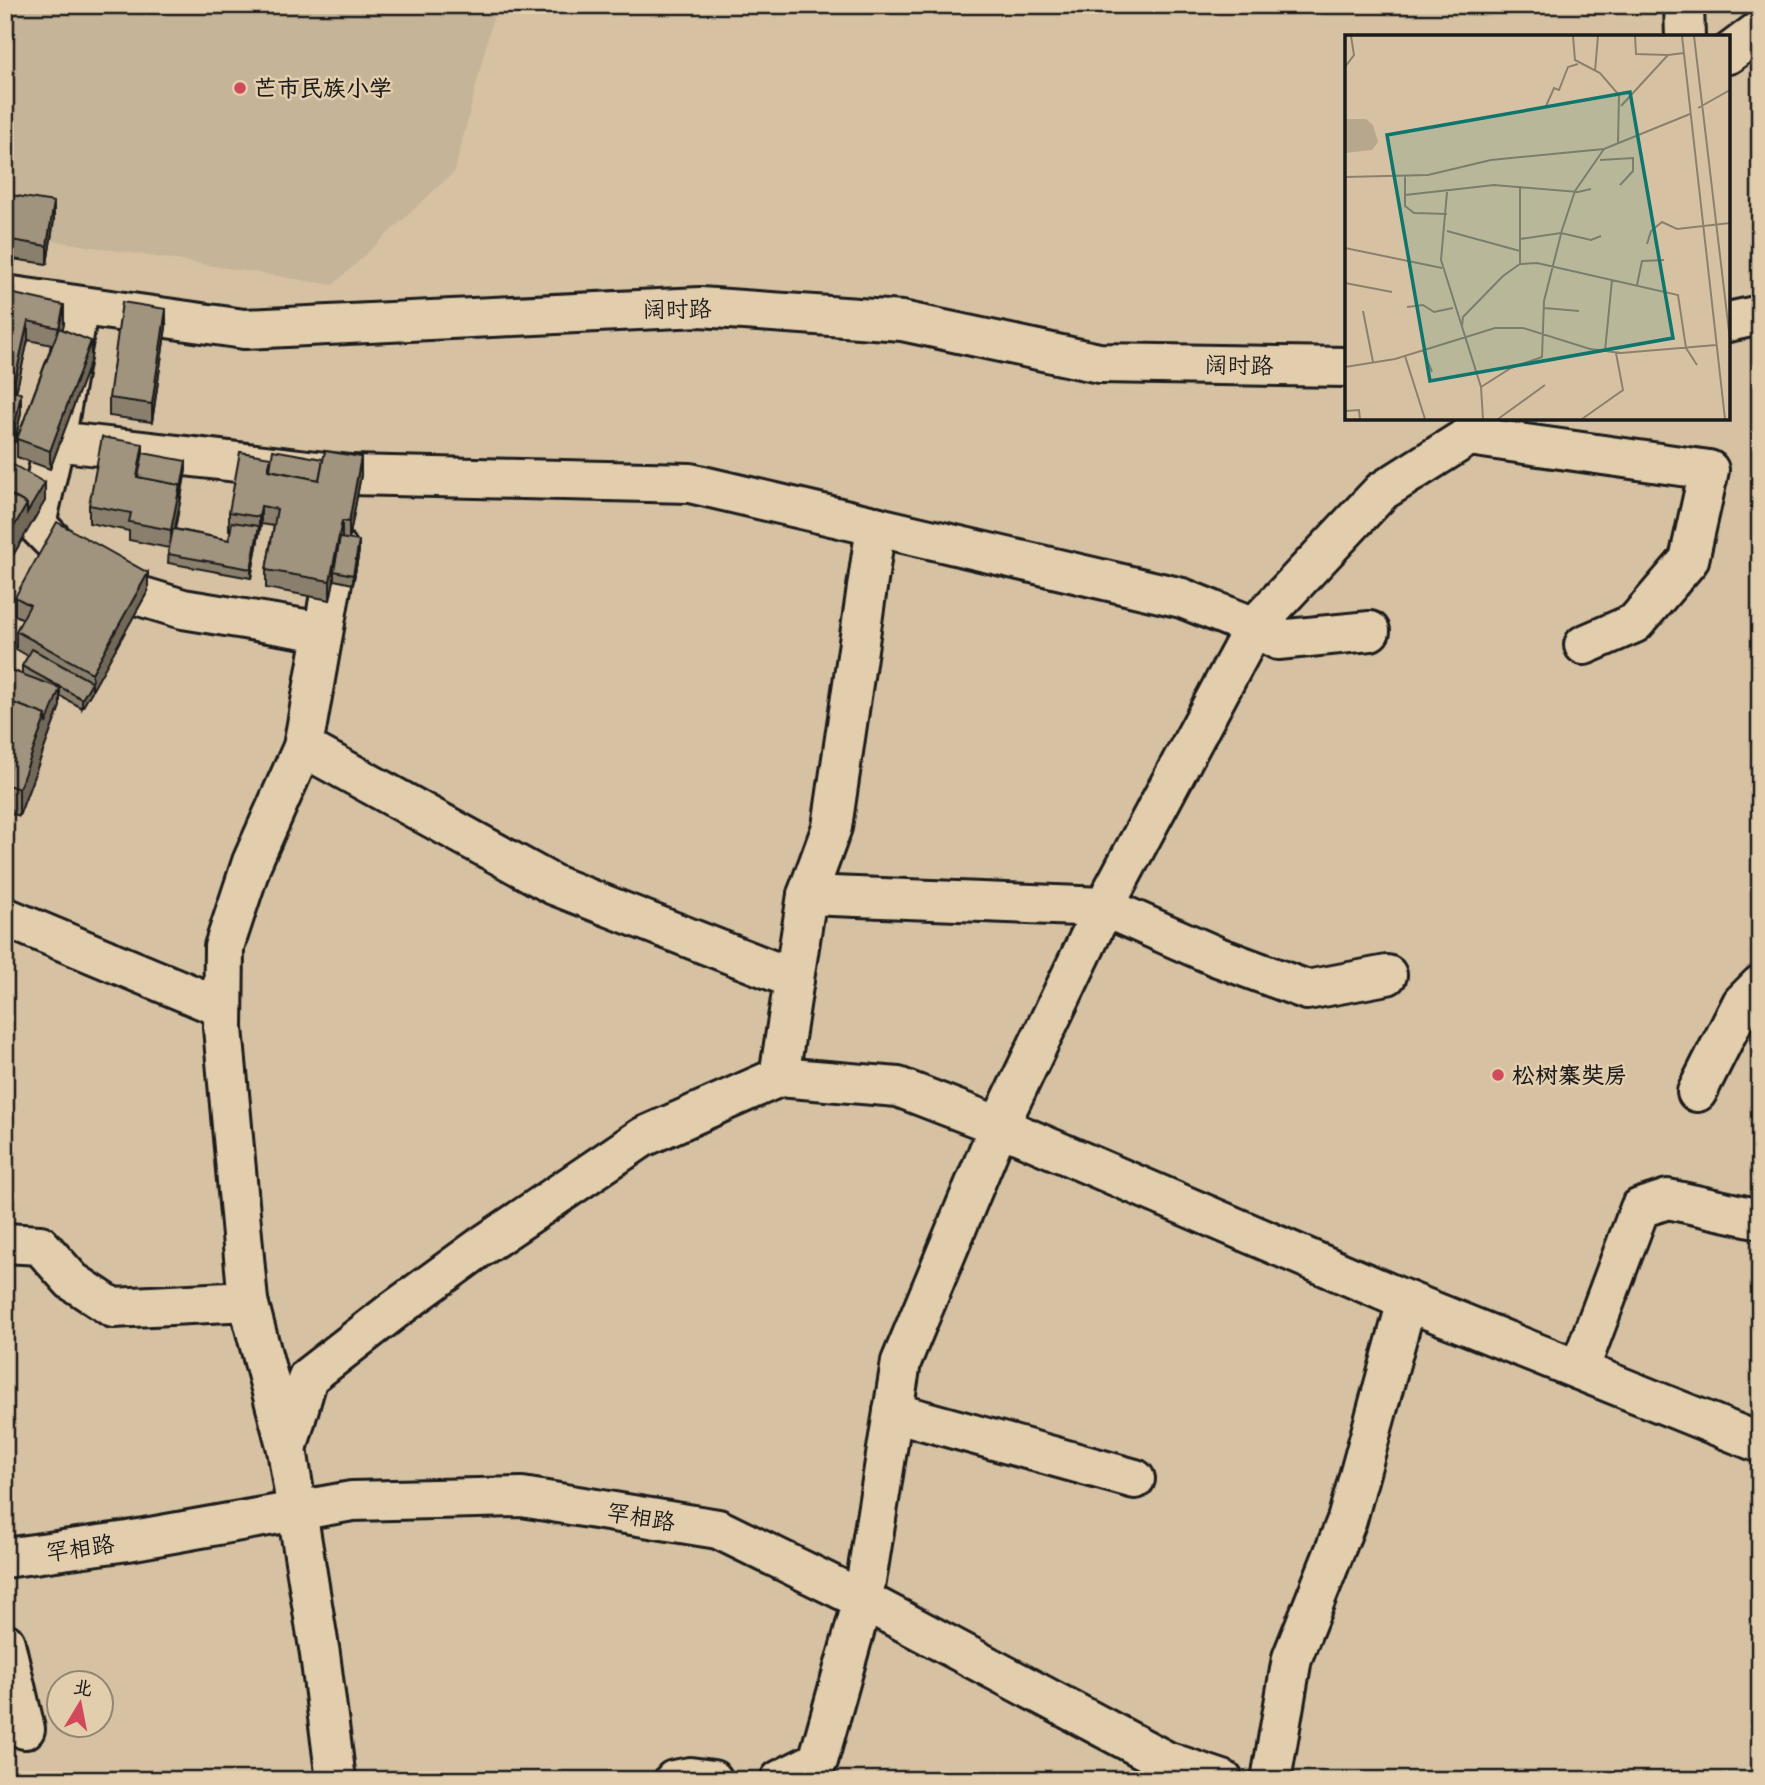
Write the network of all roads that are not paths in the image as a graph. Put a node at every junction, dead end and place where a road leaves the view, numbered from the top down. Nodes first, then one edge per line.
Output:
1 (1684, 5) edge
2 (1760, 30) edge
3 (1685, 35) edge
4 (1730, 52) edge
5 (5, 295) edge
6 (79, 306) junction
7 (1760, 315) edge
8 (1730, 322) edge
9 (1345, 368) edge
10 (1475, 427) edge
11 (55, 441) junction
12 (351, 475) junction
13 (876, 526) junction
14 (1254, 627) junction
15 (1370, 631) dead end
16 (323, 632) junction
17 (1584, 645) dead end
18 (303, 747) junction
19 (807, 895) junction
20 (1104, 906) junction
21 (5, 917) edge
22 (1388, 975) dead end
23 (794, 979) junction
24 (1760, 985) edge
25 (223, 1007) junction
26 (779, 1077) junction
27 (1697, 1093) dead end
28 (999, 1126) junction
29 (1760, 1219) edge
30 (5, 1243) edge
31 (248, 1301) junction
32 (1407, 1301) junction
33 (1579, 1370) junction
34 (893, 1412) junction
35 (1760, 1443) edge
36 (287, 1449) junction
37 (1135, 1479) dead end
38 (296, 1511) junction
39 (5, 1558) edge
40 (863, 1600) junction
41 (5, 1643) edge
42 (25, 1729) dead end
43 (336, 1780) edge
44 (674, 1780) edge
45 (713, 1780) edge
46 (779, 1780) edge
47 (1223, 1780) edge
48 (1270, 1780) edge

1 - 3 street
2 - 4 street
5 - 6 street, 阔时路
6 - 9 street, 阔时路
6 - 11 street
7 - 8 street
10 - 14 street
10 - 17 street
11 - 12 street
11 - 16 street
12 - 13 street
12 - 16 street
13 - 14 street
13 - 19 street
14 - 15 street
14 - 20 street
16 - 18 street
18 - 23 street
18 - 25 street
19 - 20 street
19 - 23 street
20 - 22 street
20 - 28 street
21 - 25 street
23 - 26 street
24 - 27 street
25 - 31 street
26 - 28 street
26 - 36 street
28 - 32 street
28 - 34 street
29 - 33 street
30 - 31 street
31 - 36 street
32 - 33 street
32 - 48 street
33 - 35 street
34 - 37 street
34 - 40 street
36 - 38 street
38 - 39 street, 罕相路
38 - 40 street, 罕相路
38 - 43 street
40 - 46 street
40 - 47 street, 罕相路
41 - 42 street
44 - 45 street

